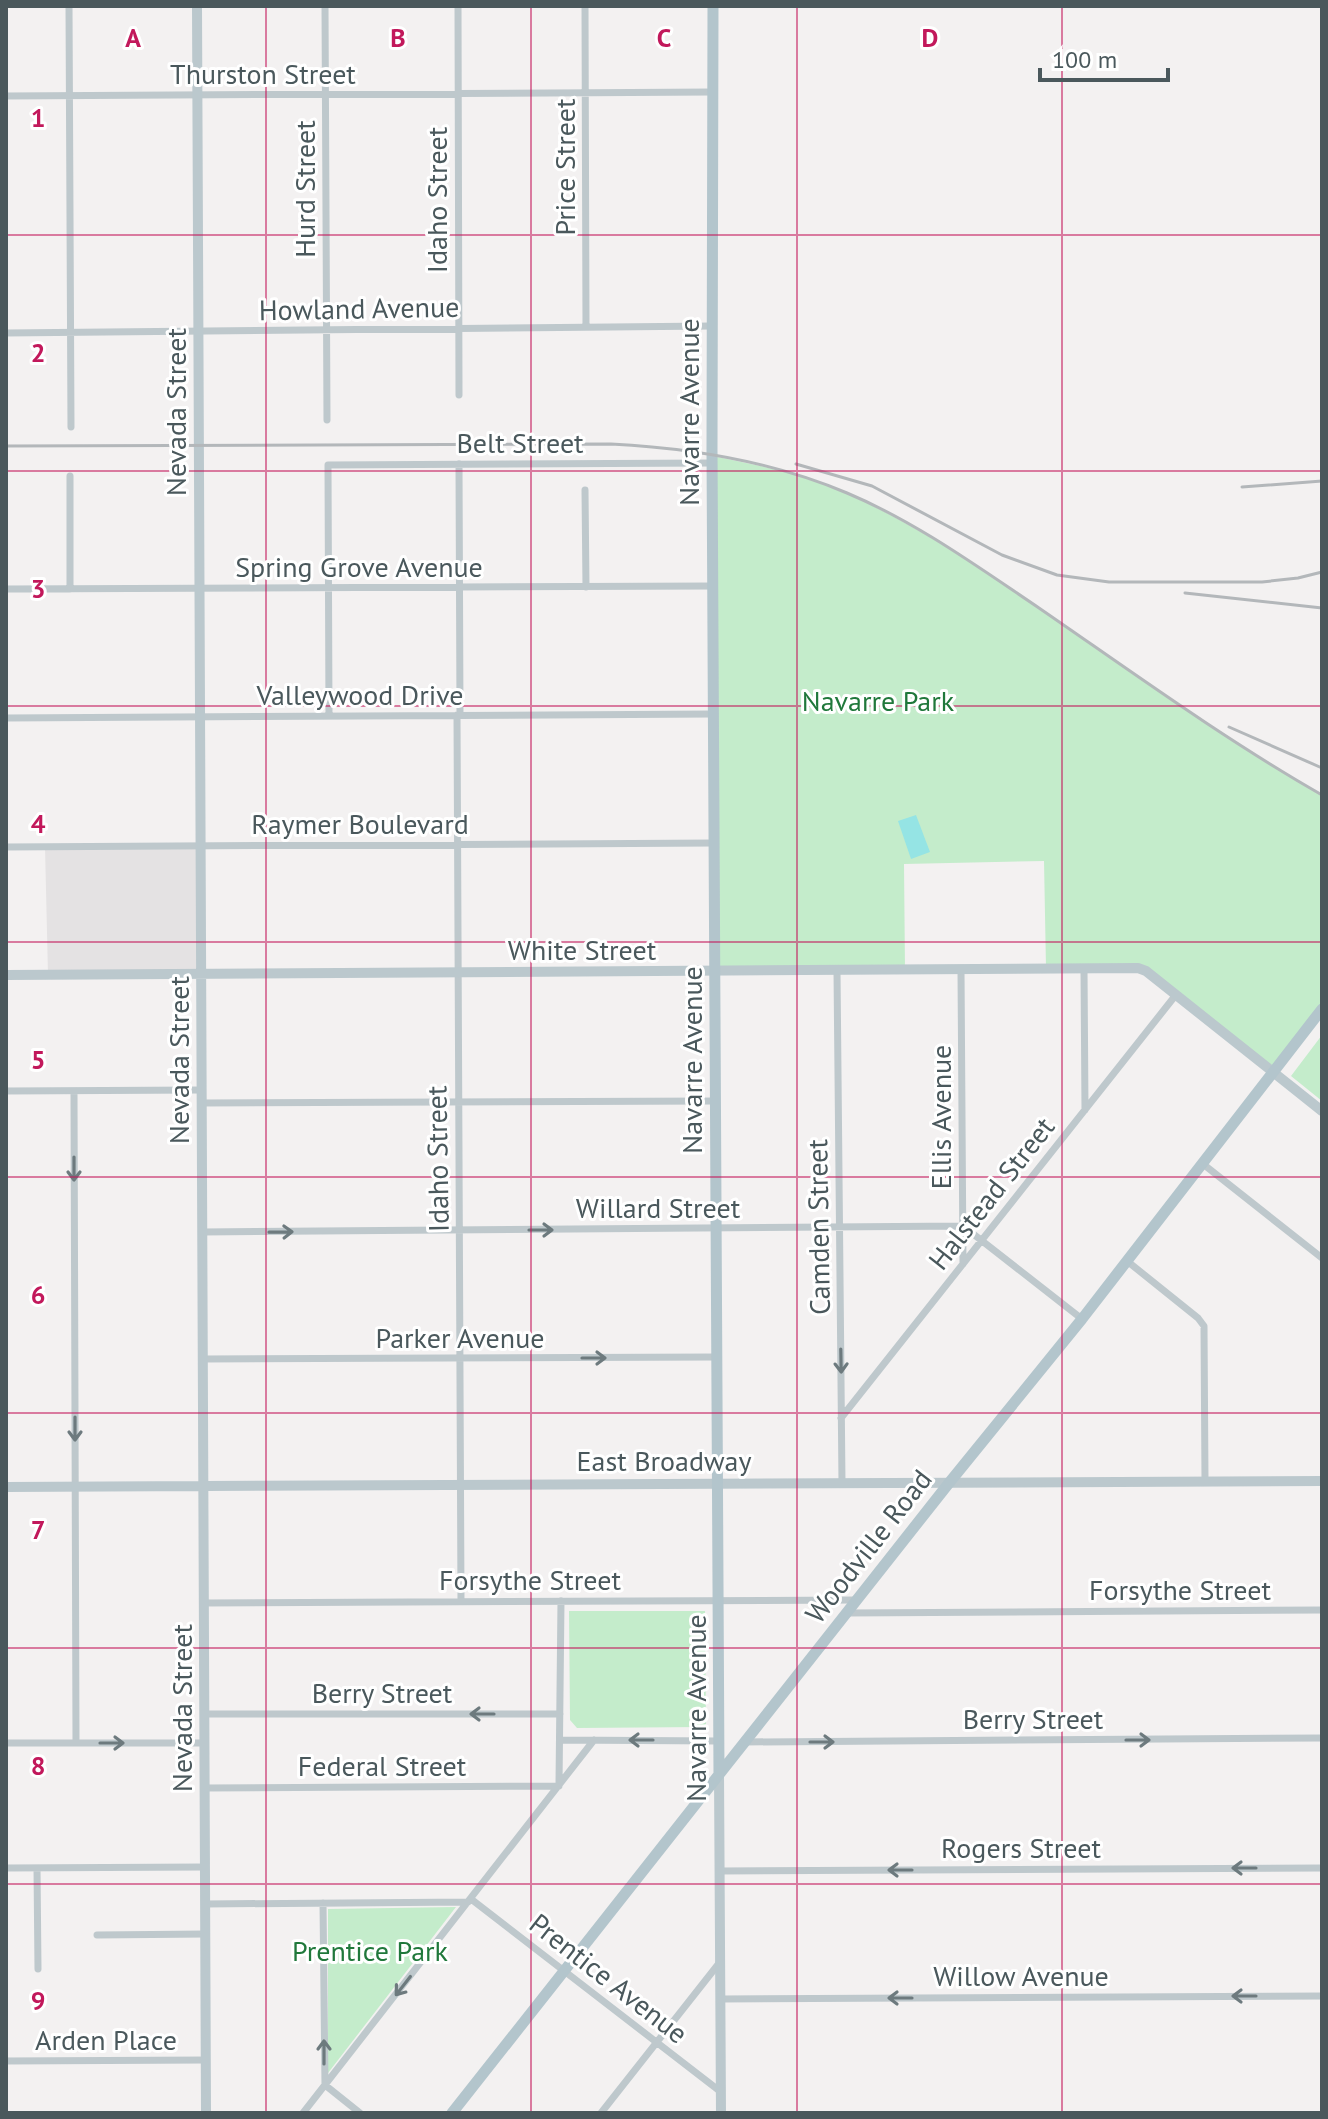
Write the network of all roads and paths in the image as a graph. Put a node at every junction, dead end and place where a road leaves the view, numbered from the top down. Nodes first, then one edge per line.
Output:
1 (69, 6) edge
2 (197, 6) edge
3 (325, 6) edge
4 (458, 6) edge
5 (585, 6) edge
6 (713, 6) edge
7 (585, 92) junction
8 (712, 92) junction
9 (458, 94) junction
10 (326, 95) junction
11 (6, 96) edge
12 (70, 96) junction
13 (198, 96) junction
14 (712, 326) junction
15 (586, 327) junction
16 (458, 329) junction
17 (199, 331) junction
18 (326, 331) junction
19 (72, 332) junction
20 (6, 333) edge
21 (459, 395) dead end
22 (327, 420) dead end
23 (71, 427) dead end
24 (712, 463) junction
25 (459, 464) junction
26 (70, 476) dead end
27 (585, 490) dead end
28 (713, 586) junction
29 (586, 587) junction
30 (328, 588) junction
31 (459, 588) junction
32 (6, 589) edge
33 (70, 589) junction
34 (200, 589) junction
35 (713, 714) junction
36 (458, 715) junction
37 (329, 716) junction
38 (200, 717) junction
39 (6, 718) edge
40 (714, 843) junction
41 (457, 844) junction
42 (201, 846) junction
43 (6, 847) edge
44 (1084, 968) junction
45 (961, 970) junction
46 (837, 971) junction
47 (715, 972) junction
48 (457, 974) junction
49 (6, 975) edge
50 (202, 975) junction
51 (1175, 996) junction
52 (1322, 1009) edge
53 (1274, 1072) junction
54 (202, 1090) junction
55 (6, 1091) edge
56 (74, 1091) junction
57 (716, 1101) junction
58 (458, 1102) junction
59 (202, 1103) junction
60 (1085, 1110) junction
61 (1322, 1111) edge
62 (1203, 1164) junction
63 (963, 1226) junction
64 (839, 1227) junction
65 (716, 1228) junction
66 (460, 1230) junction
67 (203, 1232) junction
68 (982, 1240) junction
69 (1322, 1258) edge
70 (1127, 1261) junction
71 (963, 1264) junction
72 (1082, 1319) junction
73 (717, 1357) junction
74 (203, 1359) junction
75 (460, 1359) junction
76 (841, 1418) junction
77 (1205, 1481) junction
78 (1322, 1481) edge
79 (842, 1483) junction
80 (949, 1483) junction
81 (718, 1484) junction
82 (461, 1485) junction
83 (204, 1486) junction
84 (6, 1487) edge
85 (75, 1487) junction
86 (857, 1600) junction
87 (461, 1601) junction
88 (561, 1601) junction
89 (718, 1601) junction
90 (204, 1603) junction
91 (1322, 1610) edge
92 (846, 1613) junction
93 (205, 1714) junction
94 (560, 1714) junction
95 (1322, 1738) edge
96 (560, 1740) junction
97 (594, 1740) junction
98 (719, 1741) junction
99 (744, 1742) junction
100 (6, 1743) edge
101 (76, 1743) junction
102 (205, 1743) junction
103 (719, 1774) junction
104 (559, 1786) junction
105 (205, 1788) junction
106 (205, 1867) junction
107 (6, 1868) edge
108 (37, 1868) junction
109 (1322, 1868) edge
110 (720, 1871) junction
111 (470, 1901) junction
112 (323, 1903) junction
113 (205, 1904) junction
114 (206, 1934) junction
115 (97, 1935) dead end
116 (720, 1962) junction
117 (38, 1969) dead end
118 (565, 1971) junction
119 (1322, 1996) edge
120 (720, 1999) junction
121 (656, 2043) junction
122 (206, 2060) junction
123 (6, 2061) edge
124 (325, 2085) junction
125 (721, 2092) junction
126 (206, 2113) edge
127 (303, 2113) edge
128 (360, 2113) edge
129 (452, 2113) edge
130 (601, 2113) edge
131 (721, 2113) edge

1 - 12 street
2 - 13 street, Nevada Street
3 - 10 street, Hurd Street
4 - 9 street, Idaho Street
5 - 7 street, Price Street
6 - 8 main road, Navarre Avenue
7 - 8 street, Thurston Street
7 - 9 street, Thurston Street
7 - 15 street, Price Street
8 - 14 main road, Navarre Avenue
9 - 10 street, Thurston Street
9 - 16 street, Idaho Street
10 - 13 street, Thurston Street
10 - 18 street, Hurd Street
11 - 12 street, Thurston Street
12 - 13 street, Thurston Street
12 - 19 street
13 - 17 street, Nevada Street
14 - 15 street, Howland Avenue
14 - 24 main road, Navarre Avenue
15 - 16 street, Howland Avenue
16 - 18 street, Howland Avenue
16 - 21 street, Idaho Street
17 - 18 street, Howland Avenue
17 - 19 street, Howland Avenue
17 - 34 street, Nevada Street
18 - 22 street, Hurd Street
19 - 20 street, Howland Avenue
19 - 23 street
24 - 25 street, Belt Street
24 - 28 main road, Navarre Avenue
25 - 30 street, Belt Street
25 - 31 street, Idaho Street
26 - 33 street
27 - 29 street
28 - 29 street, Spring Grove Avenue
28 - 35 main road, Navarre Avenue
29 - 31 street, Spring Grove Avenue
30 - 31 street, Spring Grove Avenue
30 - 34 street, Spring Grove Avenue
30 - 37 street
31 - 36 street, Idaho Street
32 - 33 street, Spring Grove Avenue
33 - 34 street, Spring Grove Avenue
34 - 38 street, Nevada Street
35 - 36 street, Valleywood Drive
35 - 40 main road, Navarre Avenue
36 - 37 street, Valleywood Drive
36 - 41 street, Idaho Street
37 - 38 street, Valleywood Drive
38 - 39 street, Valleywood Drive
38 - 42 street, Nevada Street
40 - 41 street, Raymer Boulevard
40 - 47 main road, Navarre Avenue
41 - 42 street, Raymer Boulevard
41 - 48 street, Idaho Street
42 - 43 street, Raymer Boulevard
42 - 50 street, Nevada Street
44 - 45 street, White Street
44 - 51 street, White Street
44 - 60 street
45 - 46 street, White Street
45 - 63 street, Ellis Avenue
46 - 47 street, White Street
46 - 64 street, Camden Street
47 - 48 street, White Street
47 - 57 main road, Navarre Avenue
48 - 50 street, White Street
48 - 58 street, Idaho Street
49 - 50 street, White Street
50 - 54 street, Nevada Street
51 - 53 street
51 - 60 street, Halstead Street
52 - 53 main road, Woodville Road
53 - 61 street
53 - 62 main road, Woodville Road
54 - 56 street
54 - 59 street, Nevada Street
55 - 56 street
56 -> 85 street
57 - 58 street
57 - 65 main road, Navarre Avenue
58 - 59 street
58 - 66 street, Idaho Street
59 - 67 street, Nevada Street
60 - 68 street, Halstead Street
62 - 69 street
62 - 70 main road, Woodville Road
63 - 64 street, Willard Street
63 - 68 street
63 - 71 street, Ellis Avenue
64 - 65 street, Willard Street
64 -> 76 street, Camden Street
66 -> 65 street, Willard Street
65 - 73 main road, Navarre Avenue
67 -> 66 street, Willard Street
66 - 75 street, Idaho Street
67 - 74 street, Nevada Street
68 - 71 street, Halstead Street
68 - 72 street
70 - 72 main road, Woodville Road
70 - 77 street
71 - 76 street, Halstead Street
72 - 80 main road, Woodville Road
75 -> 73 street, Parker Avenue
73 - 81 main road, Navarre Avenue
74 - 75 street, Parker Avenue
74 - 83 street, Nevada Street
75 - 82 street, Idaho Street
76 - 79 street, Camden Street
77 - 78 street, East Broadway
77 - 80 street, East Broadway
79 - 80 street, East Broadway
79 - 81 street, East Broadway
80 - 86 main road, Woodville Road
81 - 82 street, East Broadway
81 - 89 main road, Navarre Avenue
82 - 83 street, East Broadway
82 - 87 street, Idaho Street
83 - 85 street, East Broadway
83 - 90 street, Nevada Street
84 - 85 street, East Broadway
85 - 101 street
86 - 89 street, Forsythe Street
86 - 92 main road, Woodville Road
87 - 88 street, Forsythe Street
87 - 90 street, Forsythe Street
88 - 89 street, Forsythe Street
88 - 94 street
89 - 98 main road, Navarre Avenue
90 - 93 street, Nevada Street
91 - 92 street, Forsythe Street
92 - 99 main road, Woodville Road
94 -> 93 street, Berry Street
93 - 102 street, Nevada Street
94 - 96 street
99 -> 95 street, Berry Street
96 - 97 street
96 - 104 street
98 -> 97 street
97 - 104 street
98 - 103 main road, Navarre Avenue
99 - 103 main road, Woodville Road
100 - 101 street
101 -> 102 street
102 - 105 street, Nevada Street
103 - 110 street, Navarre Avenue
103 - 118 main road, Woodville Road
104 - 105 street, Federal Street
104 - 111 street
105 - 106 street, Nevada Street
106 - 108 street
106 - 113 street, Nevada Street
107 - 108 street
108 - 117 street
109 -> 110 street, Rogers Street
110 - 116 street, Navarre Avenue
111 - 112 street
111 - 118 street, Prentice Avenue
111 -> 124 street
112 - 113 street
124 -> 112 street
113 - 114 street, Nevada Street
114 - 115 street
114 - 122 street, Nevada Street
116 - 120 street, Navarre Avenue
116 - 121 street
118 - 121 street, Prentice Avenue
118 - 129 main road, Woodville Road
119 -> 120 street, Willow Avenue
120 - 125 street, Navarre Avenue
121 - 125 street, Prentice Avenue
121 - 130 street
122 - 123 street, Arden Place
122 - 126 street, Nevada Street
124 - 127 street
124 - 128 street
125 - 131 street, Navarre Avenue

